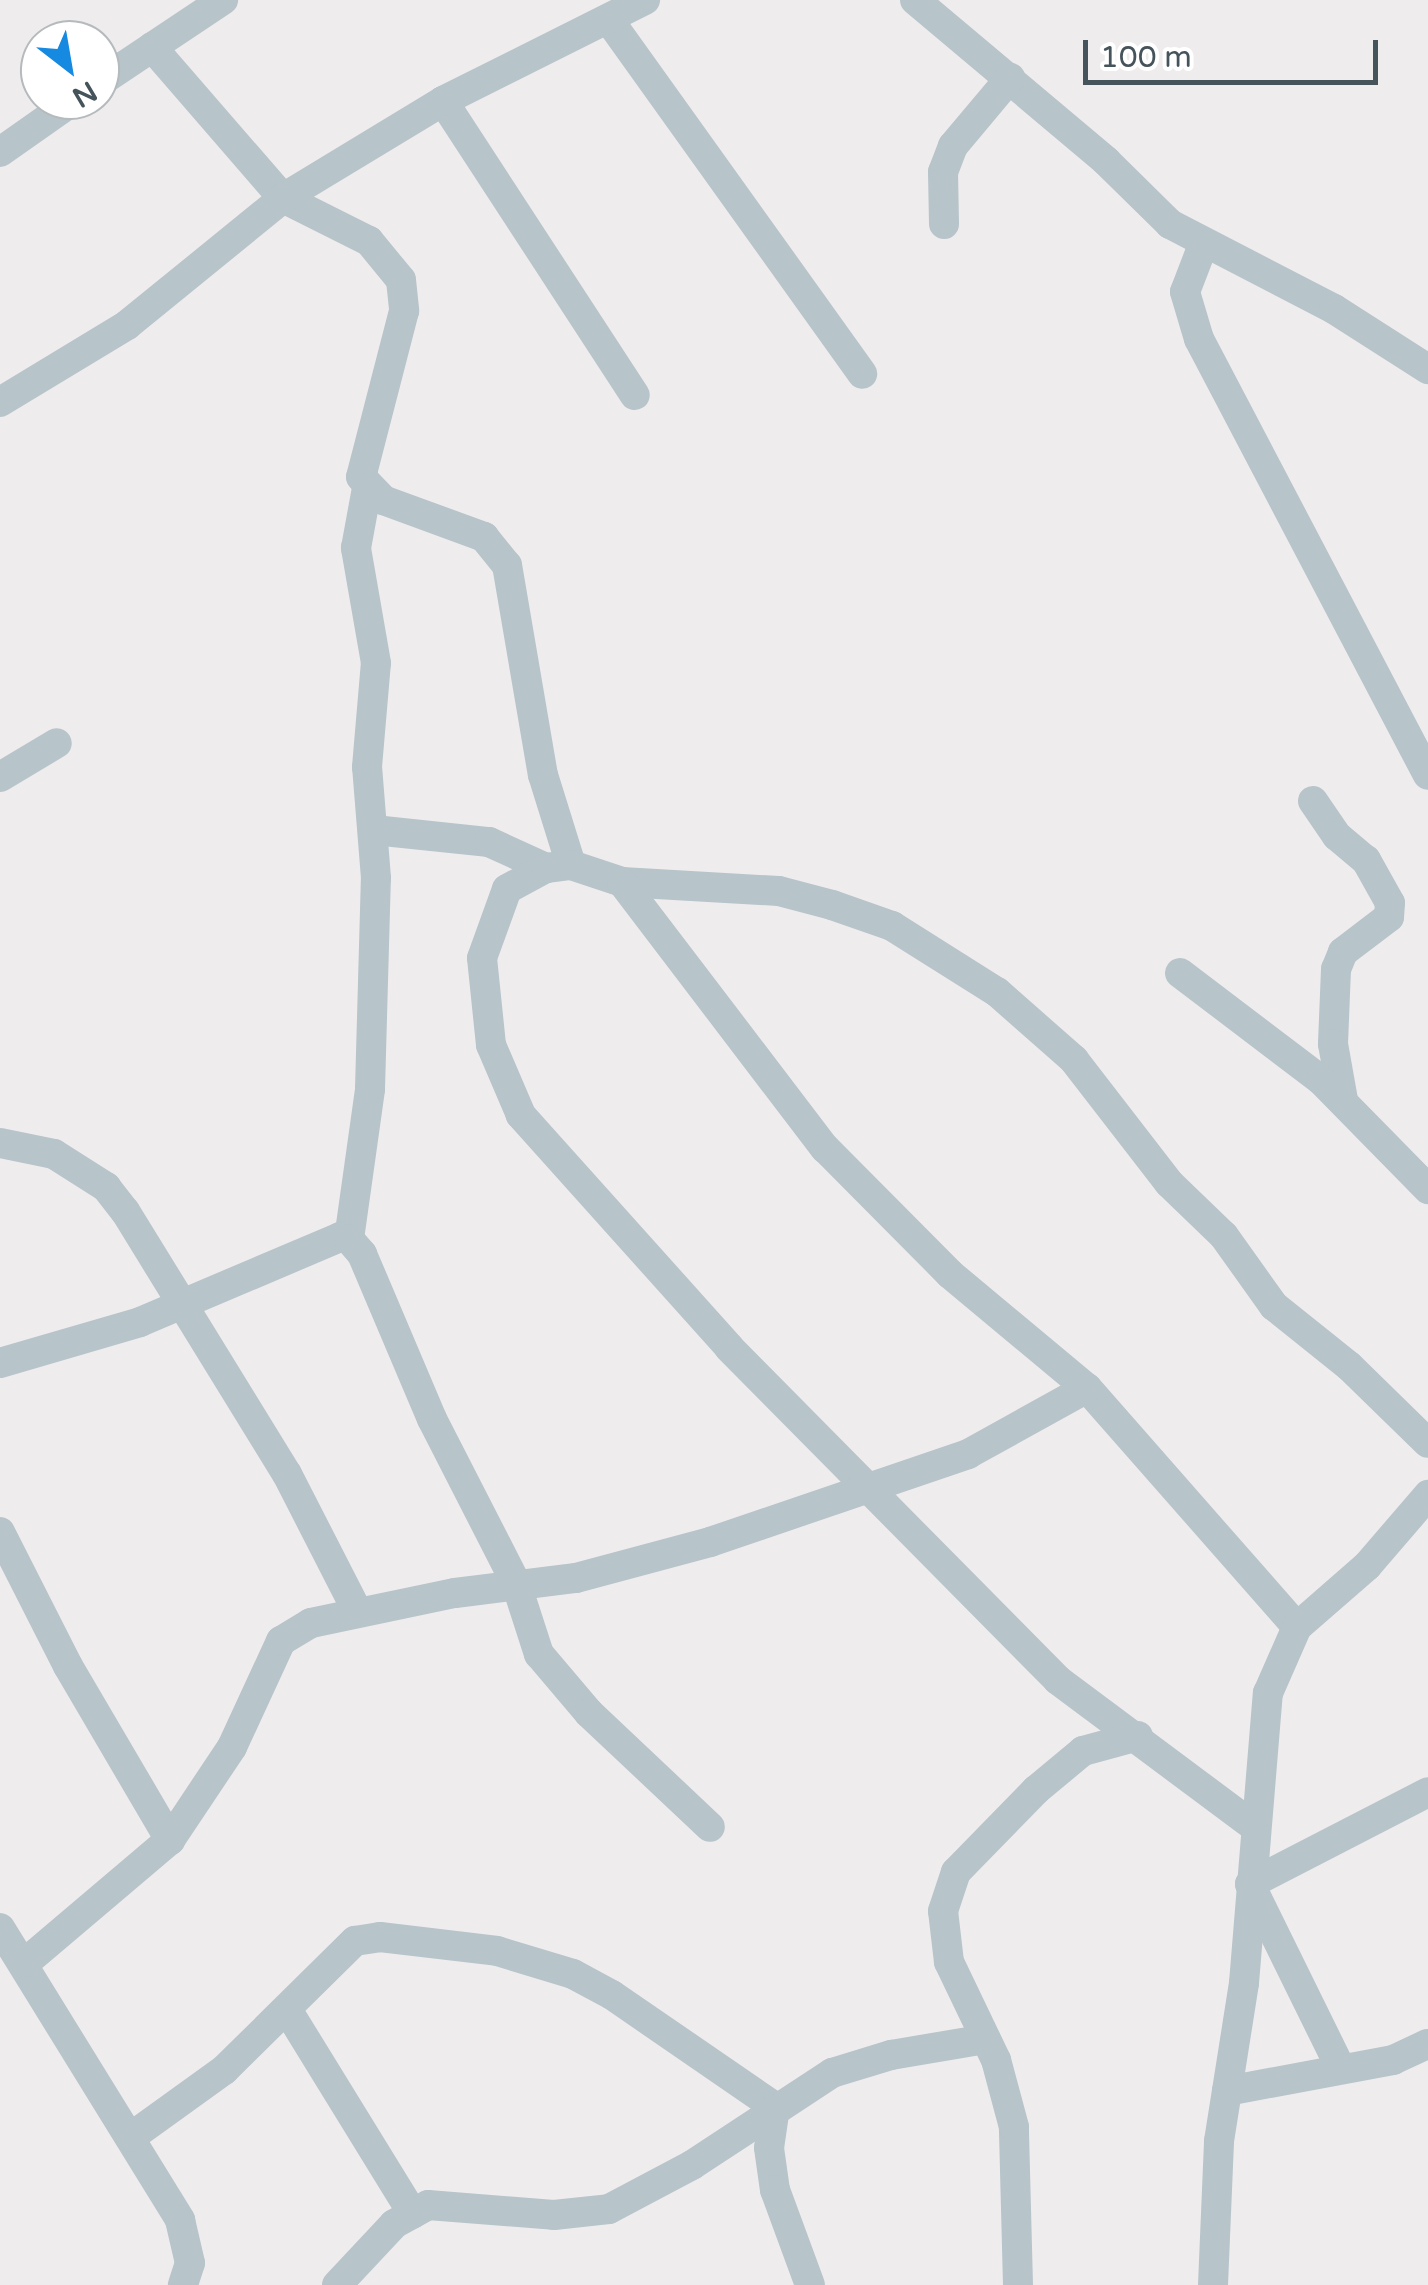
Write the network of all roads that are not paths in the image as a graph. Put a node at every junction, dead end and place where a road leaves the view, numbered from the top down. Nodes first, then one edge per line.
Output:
1 (223, 0) edge
2 (645, 0) edge
3 (915, 0) edge
4 (609, 20) junction
5 (152, 48) junction
6 (120, 69) edge
7 (1010, 78) junction
8 (443, 101) junction
9 (46, 120) edge
10 (0, 152) edge
11 (284, 198) junction
12 (944, 224) dead end
13 (1202, 244) junction
14 (1428, 369) edge
15 (862, 374) dead end
16 (635, 395) dead end
17 (0, 402) edge
18 (367, 488) junction
19 (57, 743) dead end
20 (1428, 775) edge
21 (0, 777) edge
22 (1313, 801) dead end
23 (374, 830) junction
24 (559, 866) junction
25 (622, 882) junction
26 (1180, 973) dead end
27 (1342, 1100) junction
28 (0, 1143) edge
29 (54, 1154) junction
30 (0, 1166) edge
31 (1428, 1190) edge
32 (349, 1239) junction
33 (188, 1304) junction
34 (0, 1362) edge
35 (1087, 1388) junction
36 (1428, 1443) edge
37 (865, 1487) junction
38 (1428, 1495) edge
39 (0, 1532) edge
40 (516, 1582) junction
41 (357, 1611) junction
42 (1297, 1627) junction
43 (1138, 1736) junction
44 (1428, 1792) edge
45 (710, 1828) dead end
46 (1255, 1828) junction
47 (170, 1840) junction
48 (1250, 1884) junction
49 (0, 1928) edge
50 (26, 1962) junction
51 (288, 2011) junction
52 (986, 2039) junction
53 (1428, 2044) edge
54 (1342, 2068) junction
55 (1228, 2091) junction
56 (774, 2108) junction
57 (131, 2137) junction
58 (413, 2214) junction
59 (183, 2285) edge
60 (337, 2285) edge
61 (810, 2285) edge
62 (1018, 2285) edge
63 (1213, 2285) edge

1 - 5 street
2 - 4 street
3 - 7 street
4 - 8 street
4 - 15 street
5 - 6 street
5 - 11 street
7 - 12 street
7 - 13 street
8 - 11 street
8 - 16 street
9 - 10 street
11 - 17 street
11 - 18 street
13 - 14 street
13 - 20 street
18 - 23 street
18 - 24 street
19 - 21 street
22 - 27 street
23 - 24 street
23 - 32 street
24 - 25 street
24 - 37 street
25 - 35 street
25 - 36 street
26 - 27 street
27 - 31 street
28 - 29 street
29 - 30 street
29 - 33 street
32 - 33 street
32 - 40 street
33 - 34 street
33 - 41 street
35 - 37 street
35 - 42 street
37 - 40 street
37 - 43 street
38 - 42 street
39 - 47 street
40 - 41 street
40 - 45 street
41 - 47 street
42 - 46 street
43 - 46 street
43 - 52 street
44 - 48 street
46 - 48 street
47 - 50 street
48 - 54 street
48 - 55 street
49 - 50 street
50 - 57 street
51 - 56 street
51 - 57 street
51 - 58 street
52 - 56 street
52 - 62 street
53 - 54 street
54 - 55 street
55 - 63 street
56 - 58 street
56 - 61 street
57 - 59 street
58 - 60 street

